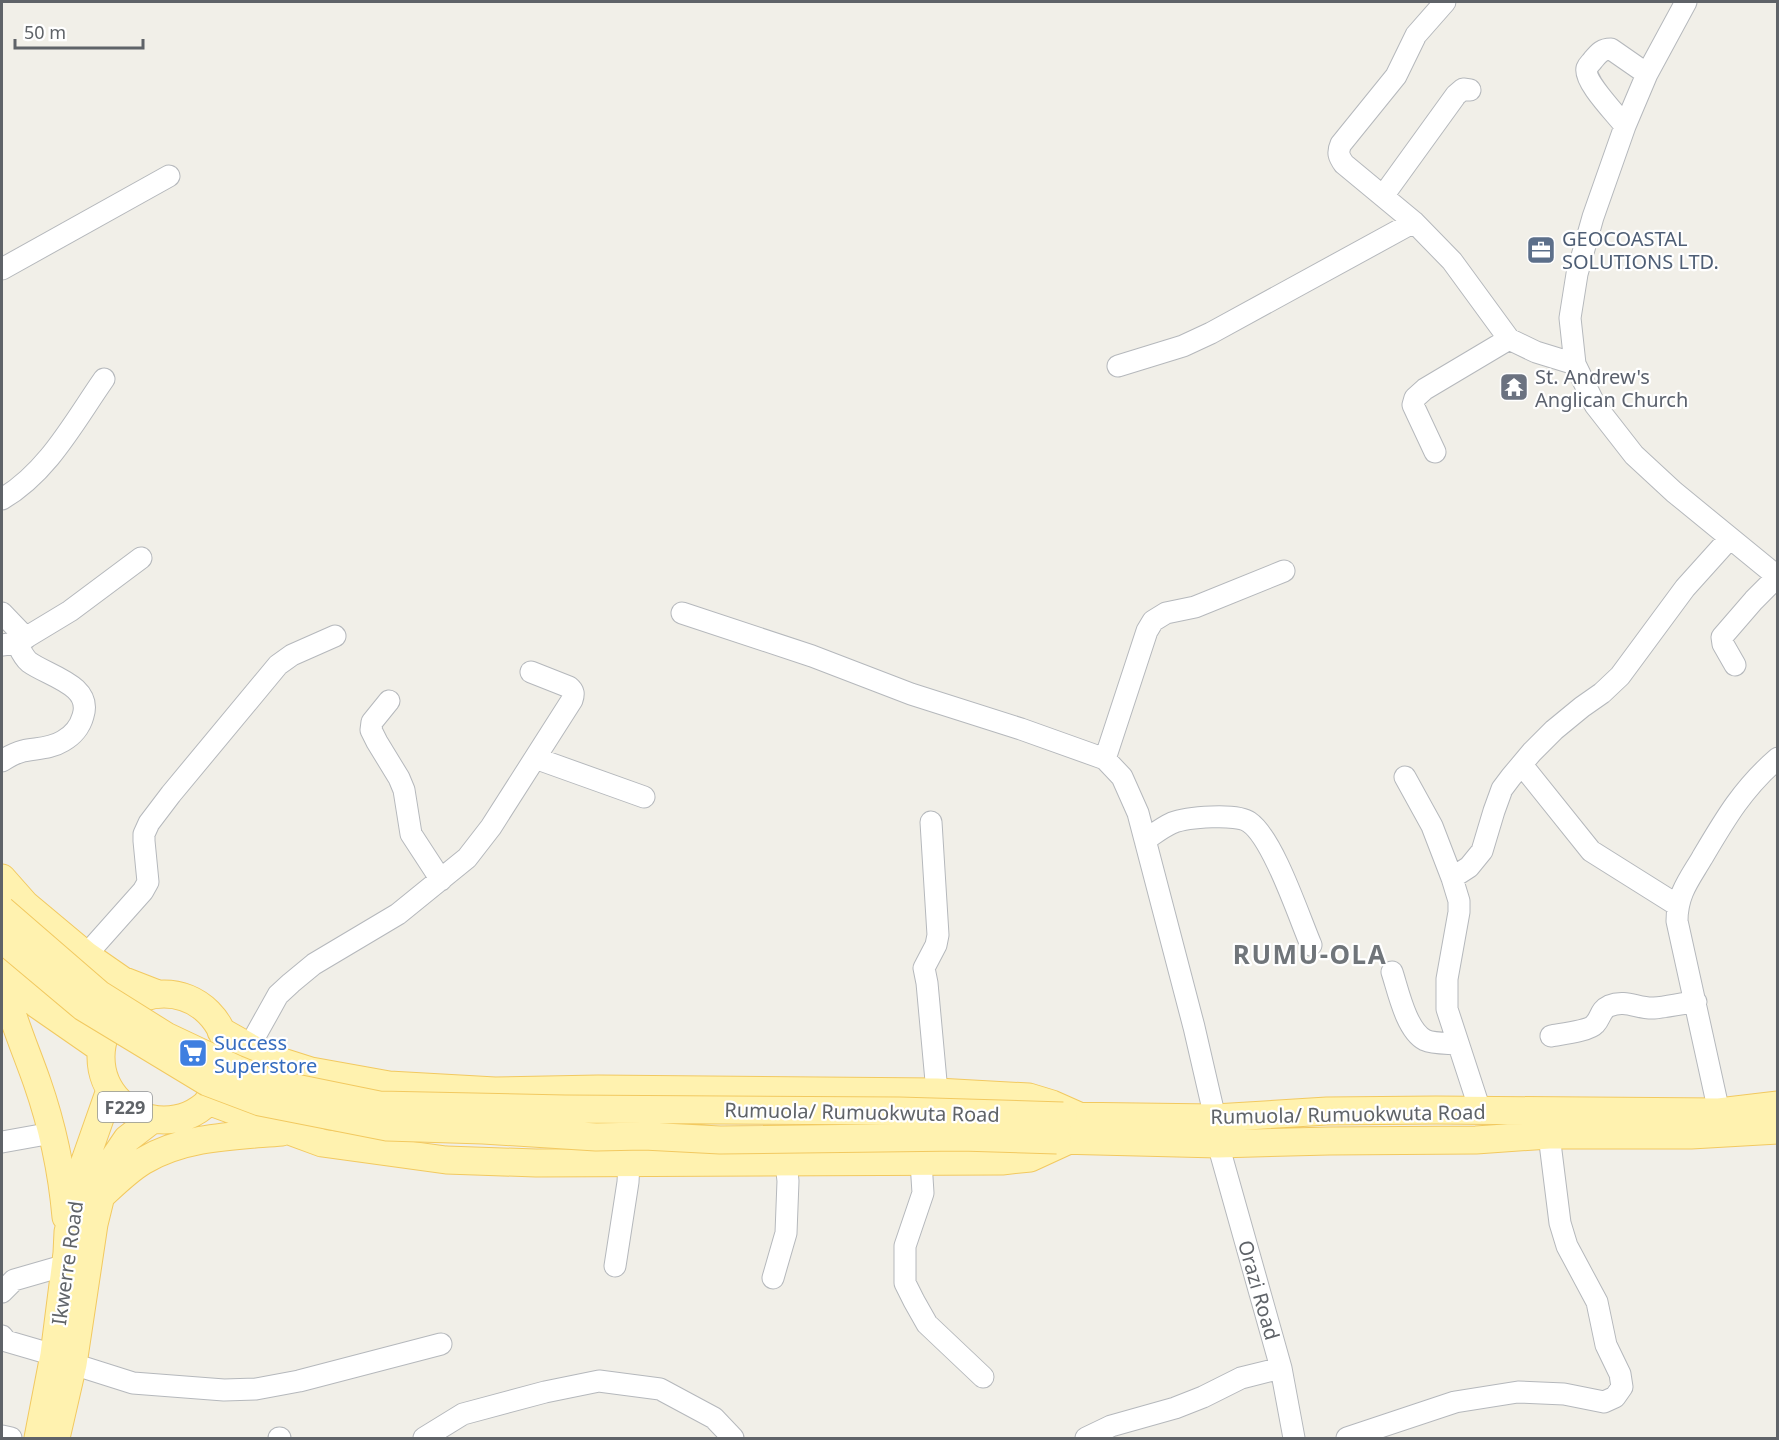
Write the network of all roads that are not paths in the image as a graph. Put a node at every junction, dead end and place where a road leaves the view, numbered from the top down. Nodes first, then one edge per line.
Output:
1 (1445, 2) edge
2 (1686, 2) edge
3 (1647, 74) junction
4 (1470, 90) dead end
5 (1625, 126) junction
6 (169, 176) dead end
7 (1383, 196) junction
8 (1414, 222) junction
9 (2, 269) edge
10 (1509, 339) junction
11 (1575, 364) junction
12 (1119, 366) dead end
13 (104, 379) dead end
14 (1435, 452) dead end
15 (2, 499) edge
16 (1730, 538) junction
17 (141, 558) dead end
18 (1284, 571) dead end
19 (1777, 577) edge
20 (682, 613) dead end
21 (2, 614) edge
22 (335, 636) dead end
23 (15, 642) edge
24 (1735, 665) dead end
25 (531, 672) dead end
26 (389, 701) dead end
27 (535, 758) junction
28 (1778, 758) edge
29 (1105, 759) junction
30 (2, 761) edge
31 (1522, 765) junction
32 (1405, 777) dead end
33 (644, 797) dead end
34 (931, 822) dead end
35 (1145, 840) junction
36 (2, 878) edge
37 (1452, 878) junction
38 (441, 880) junction
39 (1677, 905) junction
40 (2, 910) edge
41 (2, 939) edge
42 (1311, 945) dead end
43 (86, 955) junction
44 (2, 972) edge
45 (1392, 972) dead end
46 (2, 979) edge
47 (158, 994) junction
48 (1696, 1002) junction
49 (221, 1030) junction
50 (1551, 1036) dead end
51 (1458, 1044) junction
52 (249, 1047) junction
53 (100, 1048) junction
54 (110, 1090) junction
55 (937, 1092) junction
56 (208, 1101) junction
57 (1778, 1105) edge
58 (1480, 1110) junction
59 (1719, 1112) junction
60 (153, 1119) junction
61 (1066, 1128) junction
62 (1778, 1130) edge
63 (1216, 1131) junction
64 (291, 1132) junction
65 (52, 1133) junction
66 (1550, 1135) junction
67 (2, 1142) edge
68 (786, 1162) junction
69 (921, 1162) junction
70 (629, 1163) junction
71 (100, 1197) junction
72 (68, 1232) junction
73 (66, 1265) junction
74 (615, 1266) dead end
75 (773, 1278) dead end
76 (2, 1292) edge
77 (2, 1336) edge
78 (441, 1344) dead end
79 (63, 1360) junction
80 (1281, 1368) junction
81 (983, 1377) dead end
82 (2, 1436) edge
83 (11, 1438) edge
84 (38, 1438) edge
85 (56, 1438) edge
86 (424, 1438) edge
87 (733, 1438) edge
88 (1086, 1438) edge
89 (1294, 1438) edge
90 (1347, 1438) edge

1 - 7 street
2 - 3 street
3 - 5 street
3 - 5 street
4 - 7 street
5 - 11 street
6 - 9 street
7 - 8 street
8 - 10 street
8 - 12 street
10 - 11 street
10 - 14 street
11 - 16 street
13 - 15 street
16 - 19 street
16 - 31 street
17 - 23 street
18 - 29 street
19 - 24 street
20 - 29 street
21 - 23 street
22 - 43 street
23 - 30 street
25 - 27 street
26 - 38 street
27 - 33 street
27 - 38 street
28 - 39 street
29 - 35 street, Orazi Road
31 - 37 street
31 - 39 street
32 - 37 street
34 - 55 street
35 - 42 street
35 - 63 street, Orazi Road
36 - 43 main road
37 - 51 street
38 - 52 street
39 - 48 street
40 - 61 main road, Rumuola/ Rumuokwuta Road, bridge
41 - 61 main road, Rumuola/ Rumuokwuta Road, bridge
43 - 47 main road
44 - 53 main road
45 - 51 street
46 - 65 main road
47 - 49 main road
47 - 53 main road
48 - 50 street
48 - 59 street
49 - 52 main road
49 - 56 main road
51 - 58 street
52 - 55 main road
53 - 54 main road, F229
54 - 60 main road, F229
54 - 72 main road, Ikwerre Road / F229
55 - 61 main road
56 - 60 main road, F229
56 - 64 main road
57 - 59 main road, Rumuola/ Rumuokwuta Road
58 - 59 main road, Rumuola/ Rumuokwuta Road
58 - 63 main road, Rumuola/ Rumuokwuta Road
60 - 71 main road, Ikwerre Road / F229
61 - 63 main road, Rumuola/ Rumuokwuta Road
61 - 69 main road
62 - 66 main road, Rumuola/ Rumuokwuta Road
63 - 66 main road, Rumuola/ Rumuokwuta Road
63 - 80 street, Orazi Road
64 - 70 main road
64 - 71 main road
65 - 67 street
65 - 72 main road
66 - 90 street
68 - 69 main road
68 - 70 main road
68 - 75 street
69 - 81 street
70 - 74 street
71 - 79 main road, Ikwerre Road / F229
72 - 73 main road, Ikwerre Road / F229
73 - 76 street
73 - 79 main road, Ikwerre Road / F229
77 - 79 street
78 - 79 street
79 - 84 main road, Ikwerre Road / F229
79 - 85 main road, Ikwerre Road / F229
80 - 88 street
80 - 89 street, Orazi Road
82 - 83 street
86 - 87 street

